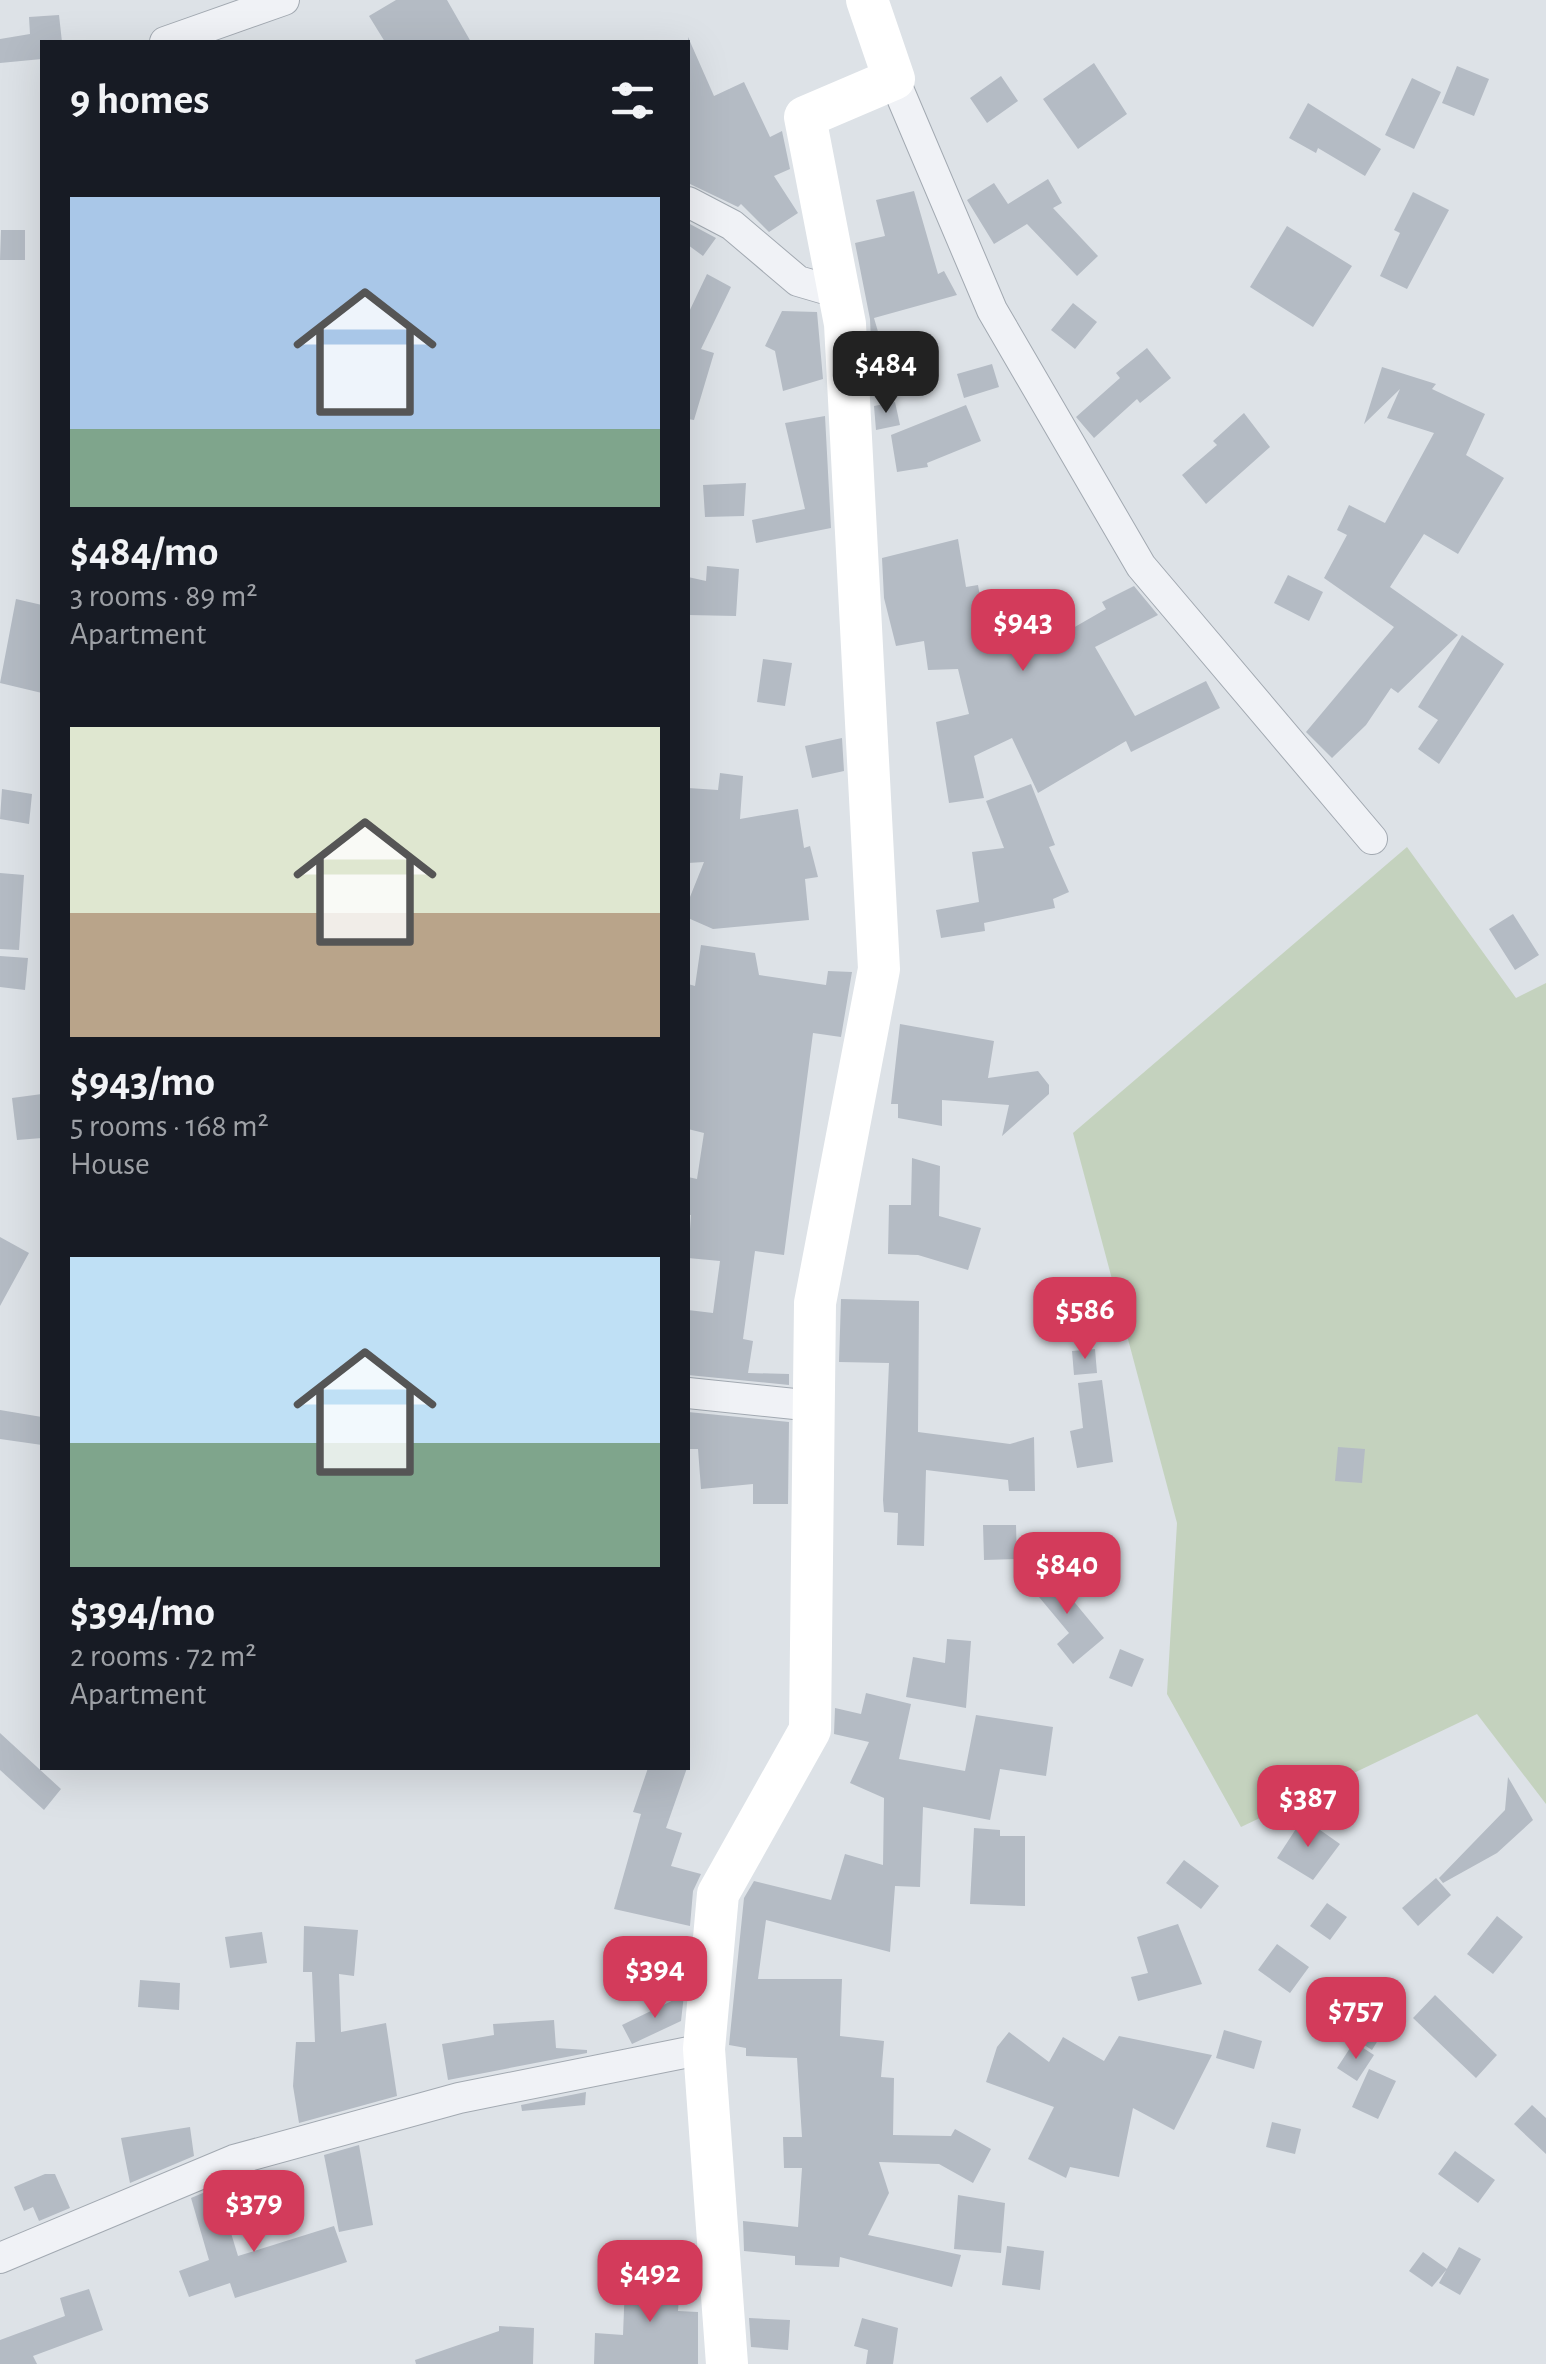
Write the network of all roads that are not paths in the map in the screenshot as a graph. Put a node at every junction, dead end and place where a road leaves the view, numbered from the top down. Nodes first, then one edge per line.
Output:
1 (284, 0) edge
2 (867, 0) edge
3 (172, 40) edge
4 (894, 79) junction
5 (690, 203) edge
6 (839, 292) junction
7 (1372, 838) dead end
8 (690, 1393) edge
9 (814, 1406) junction
10 (704, 2049) junction
11 (0, 2258) edge
12 (727, 2364) edge

1 - 3 street
2 - 4 street
4 - 6 street
4 - 7 street
5 - 6 street
6 - 9 street
8 - 9 street
9 - 10 street
10 - 11 street
10 - 12 street

